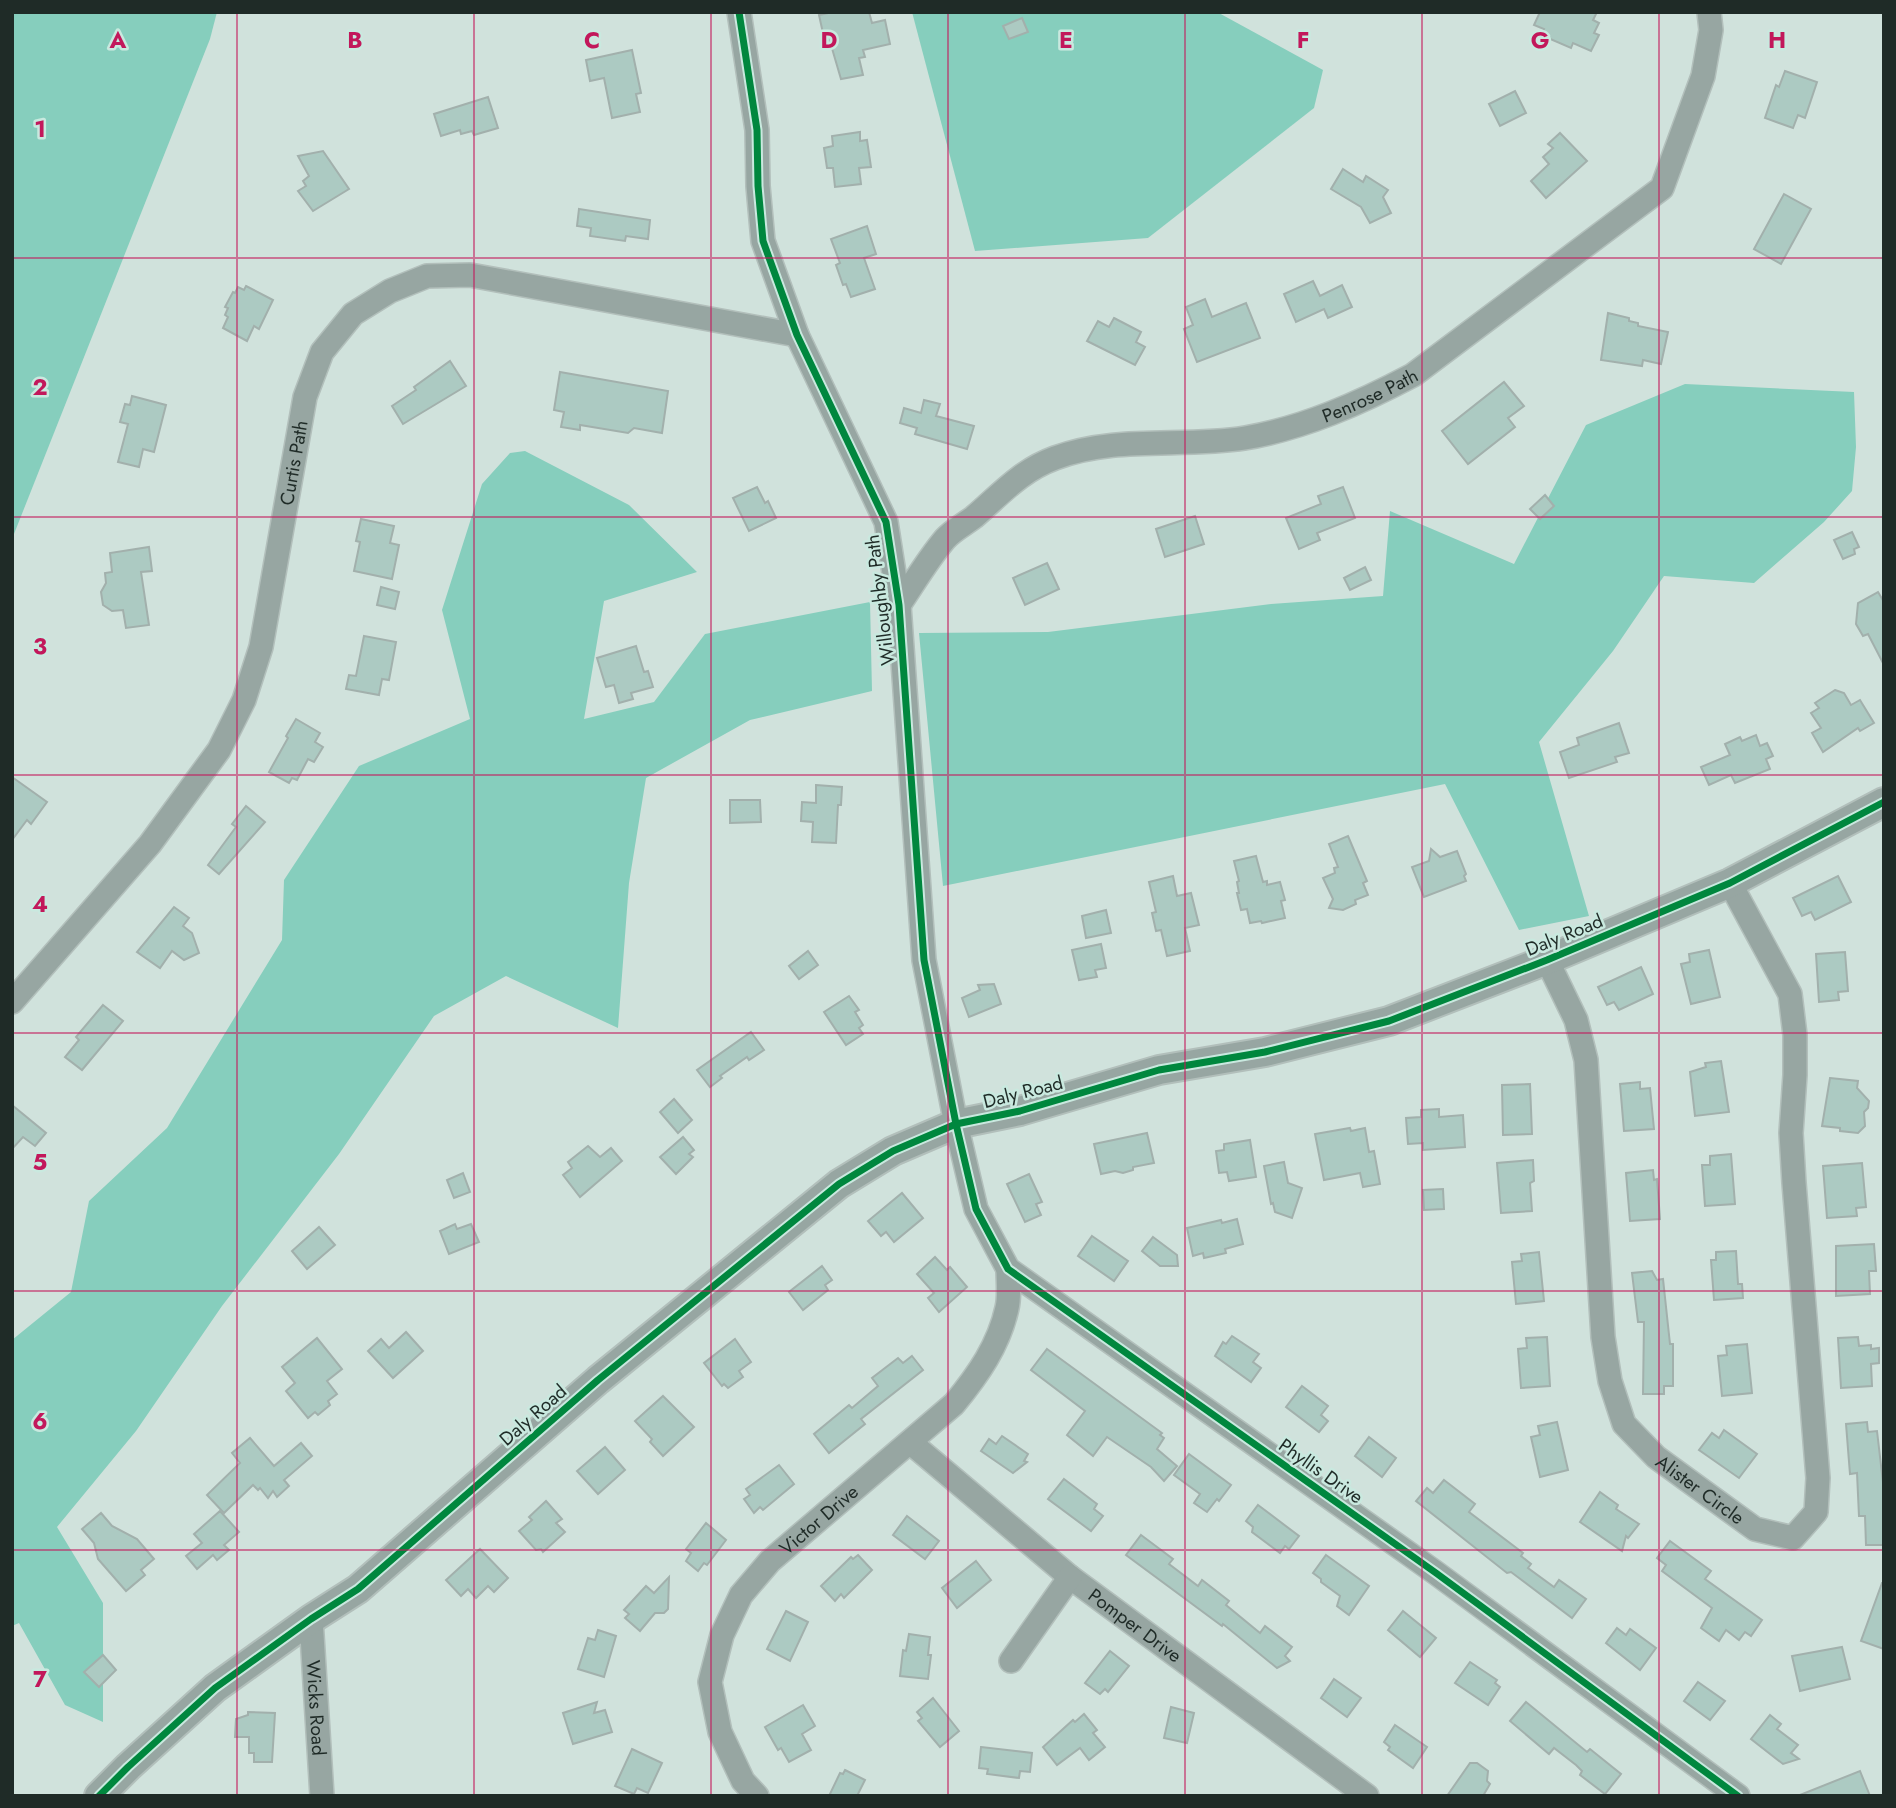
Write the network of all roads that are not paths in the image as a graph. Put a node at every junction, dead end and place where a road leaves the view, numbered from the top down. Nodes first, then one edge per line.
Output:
1 (738, 12) edge
2 (1709, 12) edge
3 (797, 335) junction
4 (899, 605) junction
5 (1884, 802) edge
6 (1730, 883) junction
7 (1547, 960) junction
8 (12, 1002) edge
9 (956, 1124) junction
10 (1008, 1269) junction
11 (911, 1443) junction
12 (1070, 1577) junction
13 (311, 1619) junction
14 (1011, 1661) dead end
15 (323, 1795) edge
16 (99, 1796) edge
17 (757, 1796) edge
18 (1367, 1796) edge
19 (1738, 1796) edge

1 - 3 street, Willoughby Path
2 - 4 street, Penrose Path
3 - 4 street, Willoughby Path
3 - 8 street, Curtis Path
4 - 9 street, Willoughby Path
5 - 6 street, Daly Road
6 - 7 street, Daly Road
6 - 7 street, Alister Circle
7 - 9 street, Daly Road
9 - 10 street, Phyllis Drive
9 - 13 street, Daly Road
10 - 11 street, Victor Drive
10 - 19 street, Phyllis Drive
11 - 12 street, Pomper Drive
11 - 17 street, Victor Drive
12 - 14 street
12 - 18 street, Pomper Drive
13 - 15 street, Wicks Road
13 - 16 street, Daly Road

